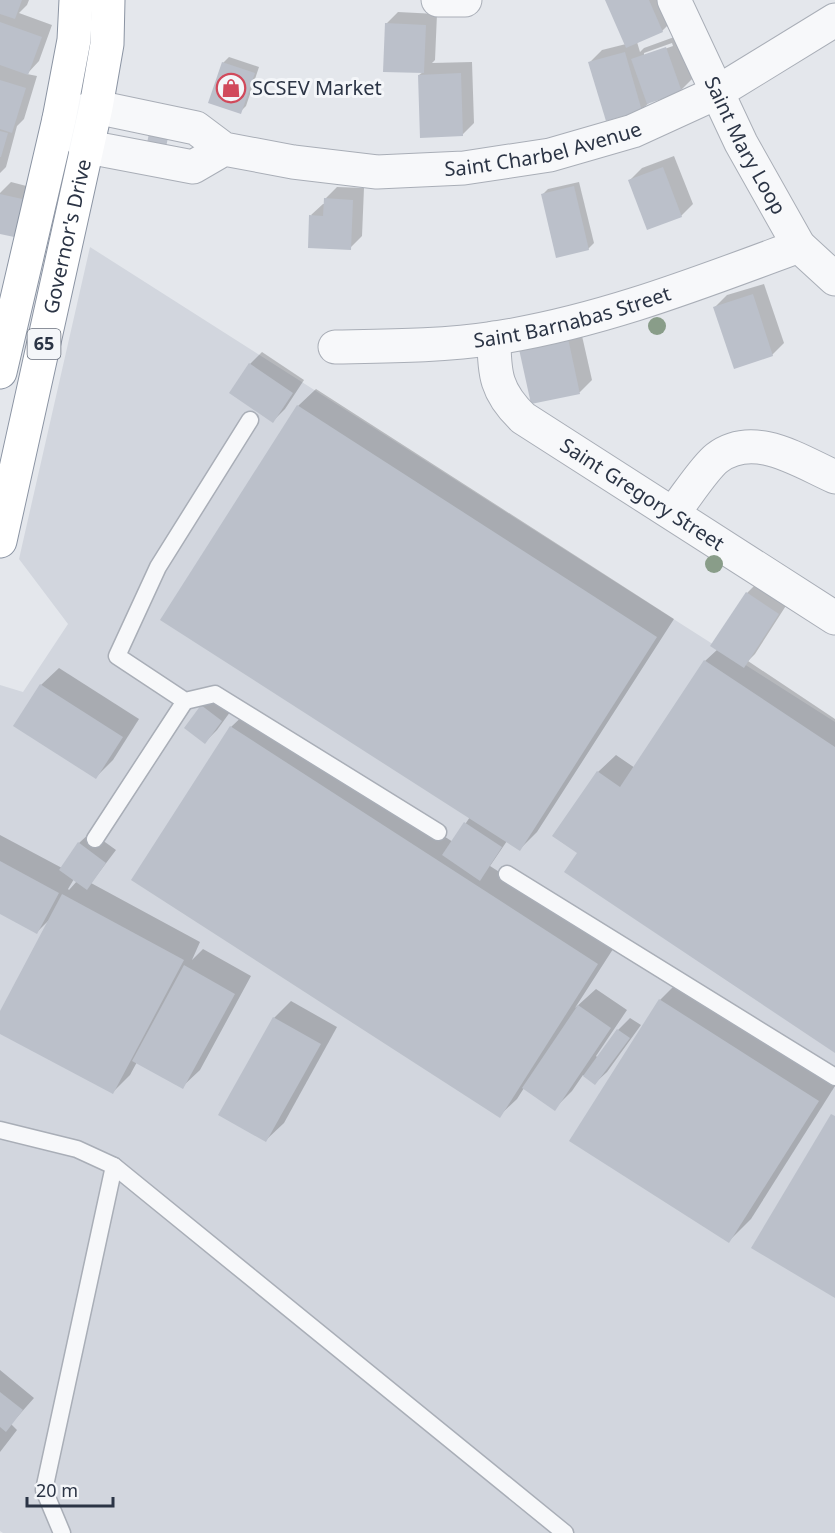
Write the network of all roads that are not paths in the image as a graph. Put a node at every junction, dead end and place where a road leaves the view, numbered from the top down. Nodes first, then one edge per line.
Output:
1 (76, 0) edge
2 (108, 0) edge
3 (438, 0) edge
4 (465, 0) edge
5 (674, 0) edge
6 (835, 20) edge
7 (716, 93) junction
8 (96, 107) junction
9 (58, 119) junction
10 (88, 147) junction
11 (224, 149) junction
12 (799, 246) junction
13 (835, 279) edge
14 (494, 338) junction
15 (336, 347) dead end
16 (0, 372) edge
17 (250, 420) dead end
18 (835, 477) edge
19 (673, 513) junction
20 (0, 541) edge
21 (835, 618) edge
22 (185, 701) junction
23 (438, 832) dead end
24 (95, 839) dead end
25 (507, 874) dead end
26 (835, 1077) edge
27 (0, 1130) edge
28 (114, 1166) junction
29 (62, 1533) edge
30 (565, 1533) edge

1 - 9 highway, Governor's Drive / 65
2 - 8 highway, Governor's Drive / 65
3 - 4 street
5 - 7 street, Saint Mary Loop
6 - 7 street, Saint Charbel Avenue
7 - 11 street, Saint Charbel Avenue
7 - 12 street, Saint Mary Loop
8 - 9 street, Saint Charbel Avenue
8 - 10 highway, Governor's Drive / 65
8 - 11 street, Saint Charbel Avenue
9 - 10 street
9 - 16 highway, Governor's Drive / 65
10 - 11 street
10 - 20 highway, Governor's Drive / 65
12 - 13 street, Saint Mary Loop
12 - 14 street, Saint Barnabas Street
14 - 15 street, Saint Barnabas Street
14 - 19 street, Saint Gregory Street
17 - 22 lane
18 - 19 street
19 - 21 street, Saint Gregory Street
22 - 23 lane
22 - 24 lane
25 - 26 lane
27 - 28 lane
28 - 29 lane
28 - 30 lane

